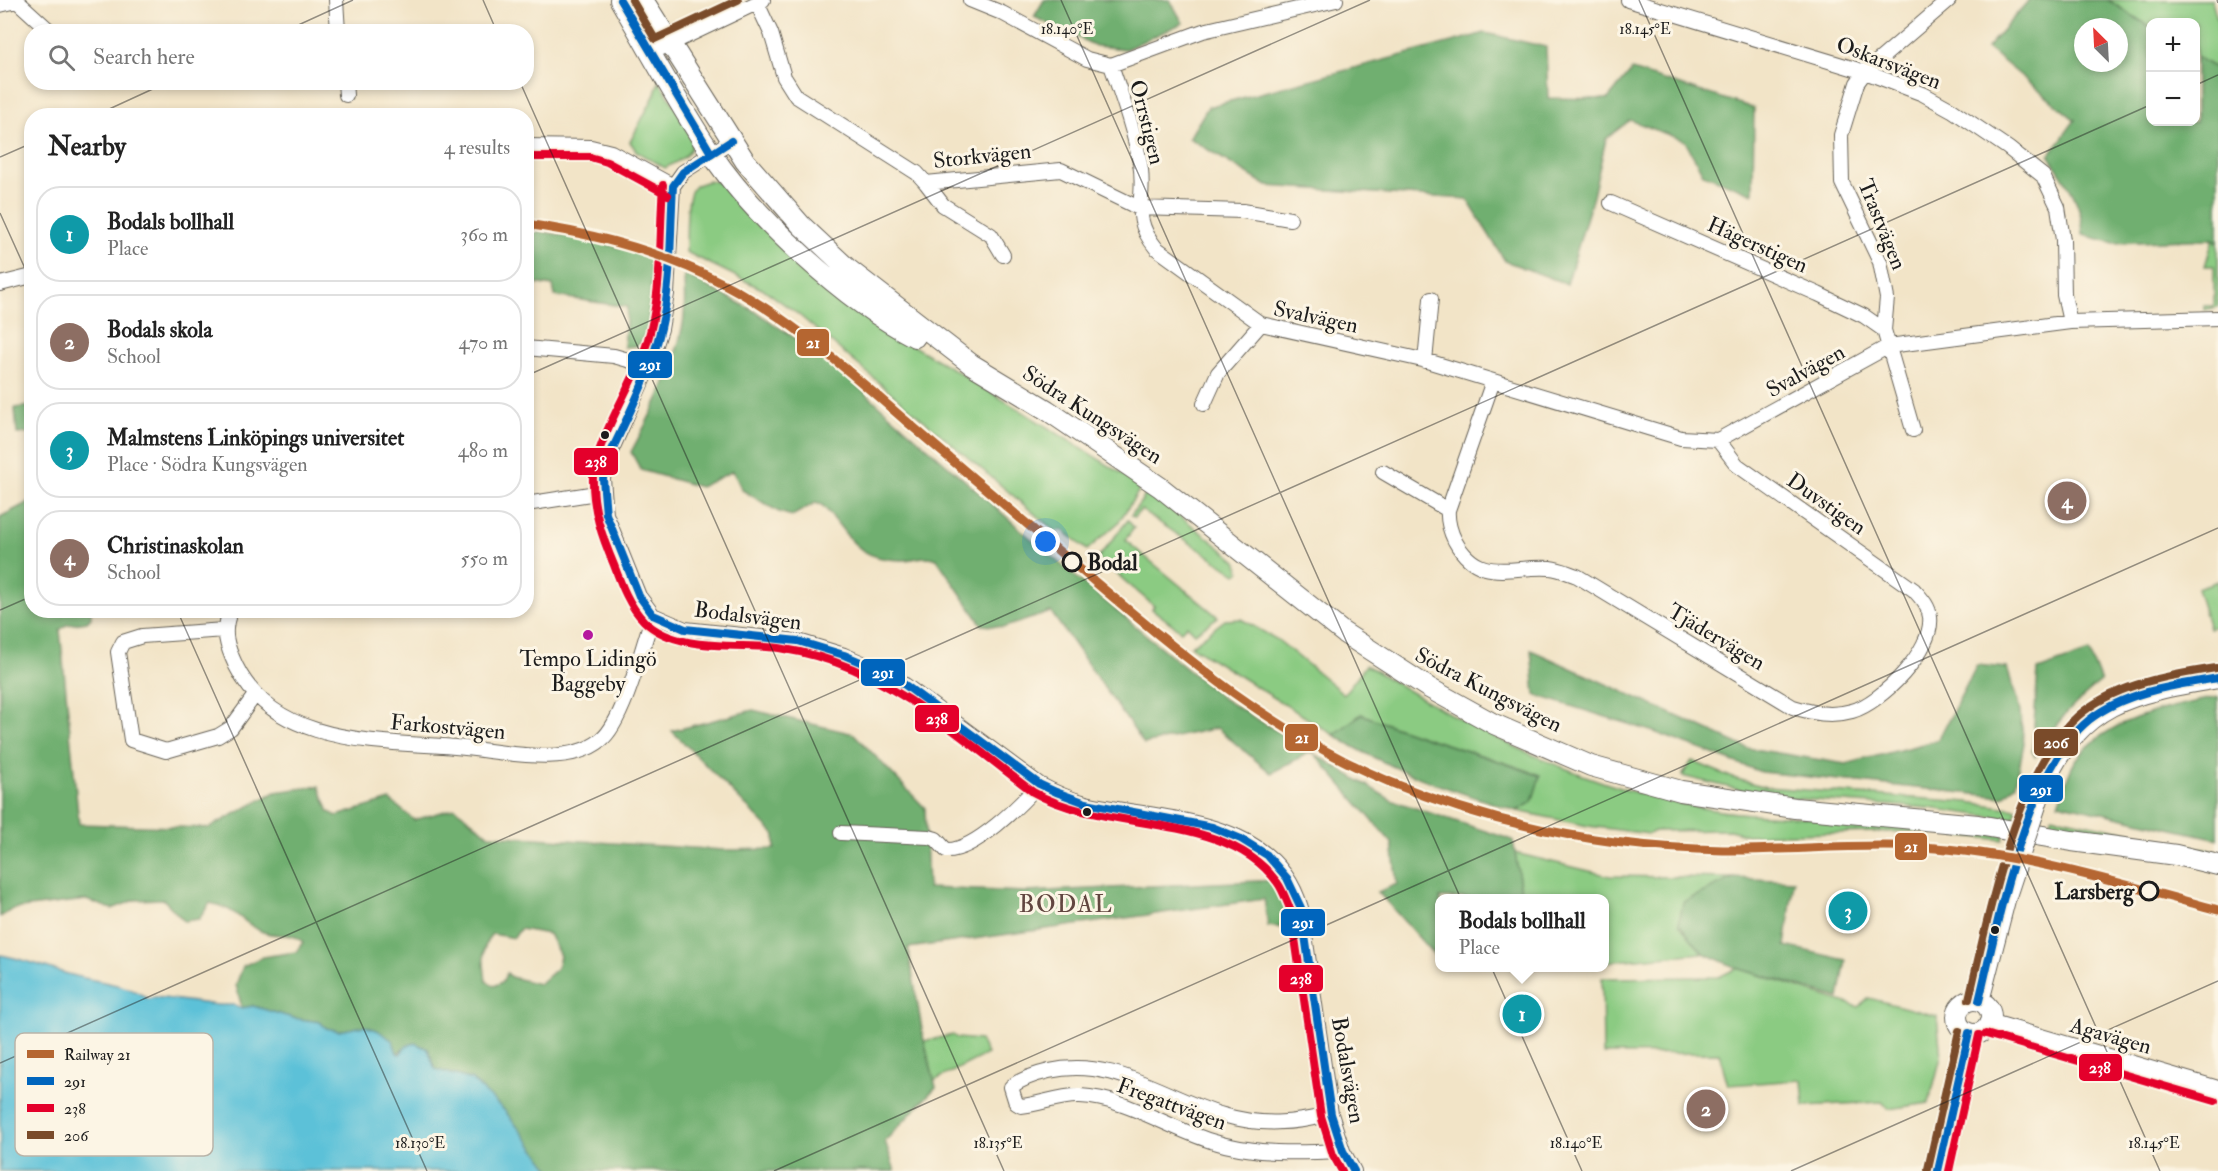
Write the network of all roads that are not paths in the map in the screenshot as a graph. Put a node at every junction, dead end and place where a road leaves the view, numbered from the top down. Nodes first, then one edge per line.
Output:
1 (336, 0) edge
2 (620, 0) edge
3 (643, 0) edge
4 (970, 0) edge
5 (1008, 0) edge
6 (1336, 0) edge
7 (1628, 0) edge
8 (1949, 0) edge
9 (760, 2) edge
10 (0, 5) edge
11 (1002, 13) junction
12 (42, 24) edge
13 (338, 24) edge
14 (670, 43) junction
15 (651, 53) junction
16 (1111, 64) junction
17 (1865, 72) junction
18 (731, 141) junction
19 (534, 146) edge
20 (711, 153) junction
21 (926, 183) junction
22 (673, 186) junction
23 (1611, 203) dead end
24 (1139, 208) junction
25 (1290, 219) dead end
26 (1003, 255) dead end
27 (24, 278) edge
28 (0, 284) edge
29 (1431, 298) dead end
30 (2218, 318) edge
31 (2070, 322) junction
32 (1261, 324) junction
33 (1884, 330) junction
34 (1889, 346) junction
35 (534, 349) edge
36 (1425, 361) junction
37 (971, 364) junction
38 (649, 366) junction
39 (1493, 381) junction
40 (1204, 404) dead end
41 (1913, 430) dead end
42 (1718, 440) junction
43 (1383, 472) dead end
44 (603, 492) junction
45 (534, 503) edge
46 (1448, 510) junction
47 (1917, 594) joint
48 (653, 615) junction
49 (228, 618) edge
50 (224, 630) junction
51 (2218, 678) edge
52 (255, 695) junction
53 (1039, 784) junction
54 (841, 832) dead end
55 (2072, 841) junction
56 (2218, 865) edge
57 (2218, 878) edge
58 (1979, 1000) junction
59 (1989, 1024) junction
60 (1969, 1033) junction
61 (2218, 1091) edge
62 (1331, 1114) junction
63 (1343, 1151) junction
64 (1354, 1171) edge
65 (1938, 1171) edge

1 - 13 street
2 - 15 main road, Södra Kungsvägen
3 - 14 main road, Södra Kungsvägen
4 - 11 street, Orrstigen
5 - 11 street
6 - 16 street
7 - 17 street, Oskarsvägen
8 - 17 street, Trastvägen
9 - 14 street
9 - 21 street, Storkvägen
10 - 12 street
11 - 16 street, Orrstigen
14 - 15 street
14 - 18 main road, Södra Kungsvägen
15 - 20 main road, Södra Kungsvägen
16 - 24 street, Orrstigen
17 - 31 street, Oskarsvägen
17 - 33 street, Trastvägen
18 - 20 street
18 - 37 main road, Södra Kungsvägen
19 - 22 street
20 - 22 street
20 - 37 main road, Södra Kungsvägen
21 - 24 street, Storkvägen
21 - 26 street
22 - 38 street
23 - 33 street, Hägerstigen
24 - 25 street, Storkvägen
24 - 32 street, Orrstigen
27 - 28 street
29 - 36 street
30 - 31 street, Svalvägen
31 - 34 street, Svalvägen
32 - 36 street, Svalvägen
32 - 40 street, Svalvägen
33 - 34 street, Trastvägen
34 - 41 street, Trastvägen
34 - 42 street, Svalvägen
35 - 38 street
36 - 39 street, Svalvägen
37 - 55 main road, Södra Kungsvägen
38 - 44 street
39 - 42 street, Svalvägen
39 - 46 street
42 - 47 street, Duvstigen
43 - 46 street
44 - 45 street
44 - 48 street
46 - 47 street, Tjädervägen
48 - 52 street, Farkostvägen
48 - 53 street, Bodalsvägen
49 - 50 street
50 - 52 street, Farkostvägen
50 - 52 street
51 - 58 main road, bridge
53 - 54 street
53 - 62 street, Bodalsvägen
55 - 56 main road, Södra Kungsvägen
55 - 57 main road, Södra Kungsvägen
58 - 59 main road
58 - 60 main road
59 - 60 main road
59 - 61 main road, Agavägen
60 - 65 main road
62 - 63 street, Bodalsvägen
62 - 63 street, Fregattvägen
63 - 64 street, Bodalsvägen

